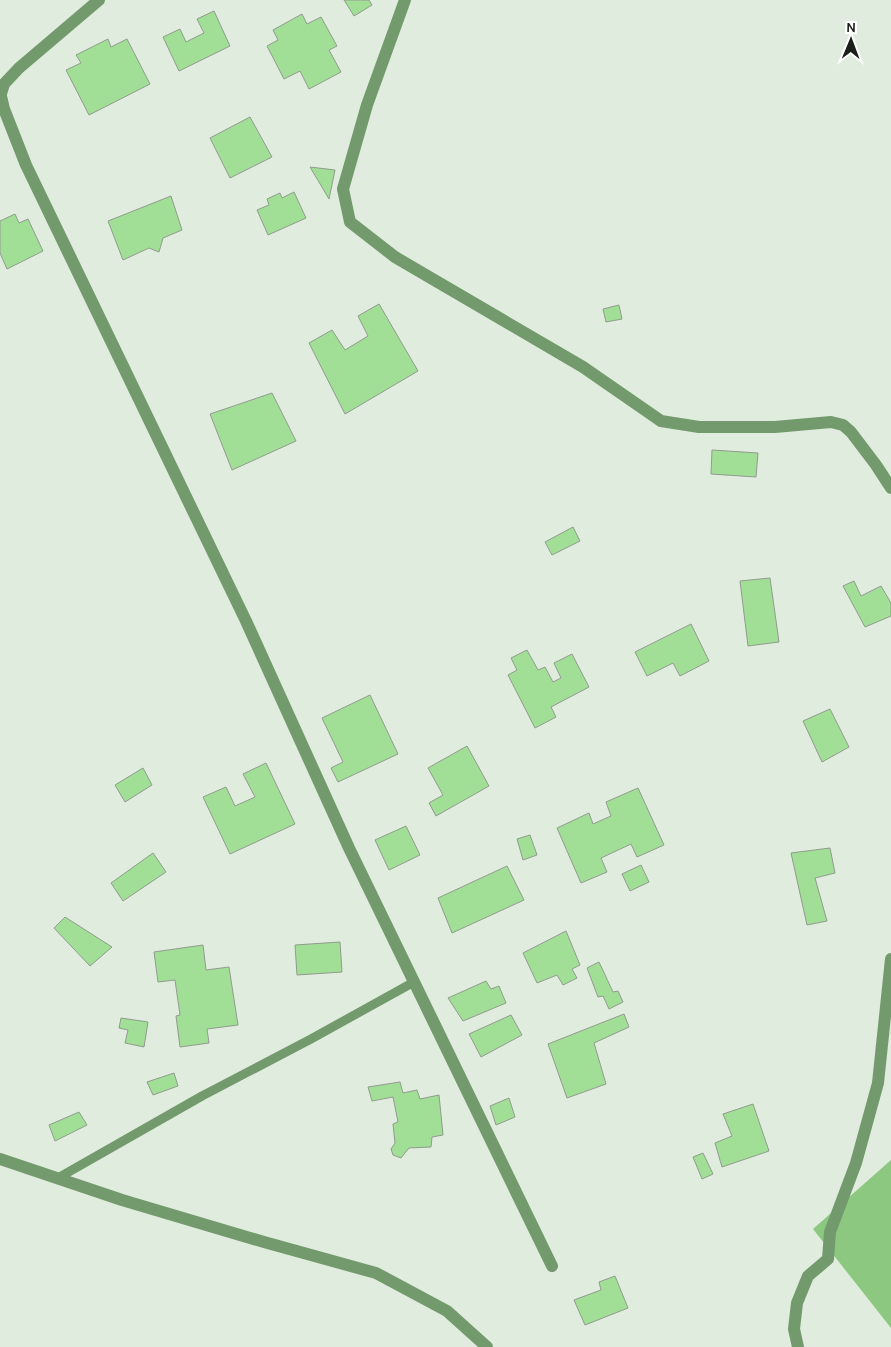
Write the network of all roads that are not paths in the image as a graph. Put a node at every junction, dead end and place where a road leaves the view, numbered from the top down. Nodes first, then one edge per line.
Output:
1 (99, 0) edge
2 (405, 0) edge
3 (0, 96) edge
4 (891, 488) edge
5 (891, 959) edge
6 (414, 982) junction
7 (0, 1159) edge
8 (58, 1178) junction
9 (552, 1266) dead end
10 (487, 1347) edge
11 (798, 1347) edge

1 - 3 street
2 - 4 street
3 - 6 street
5 - 11 street
6 - 8 lane
6 - 9 street
7 - 8 street
8 - 10 street

